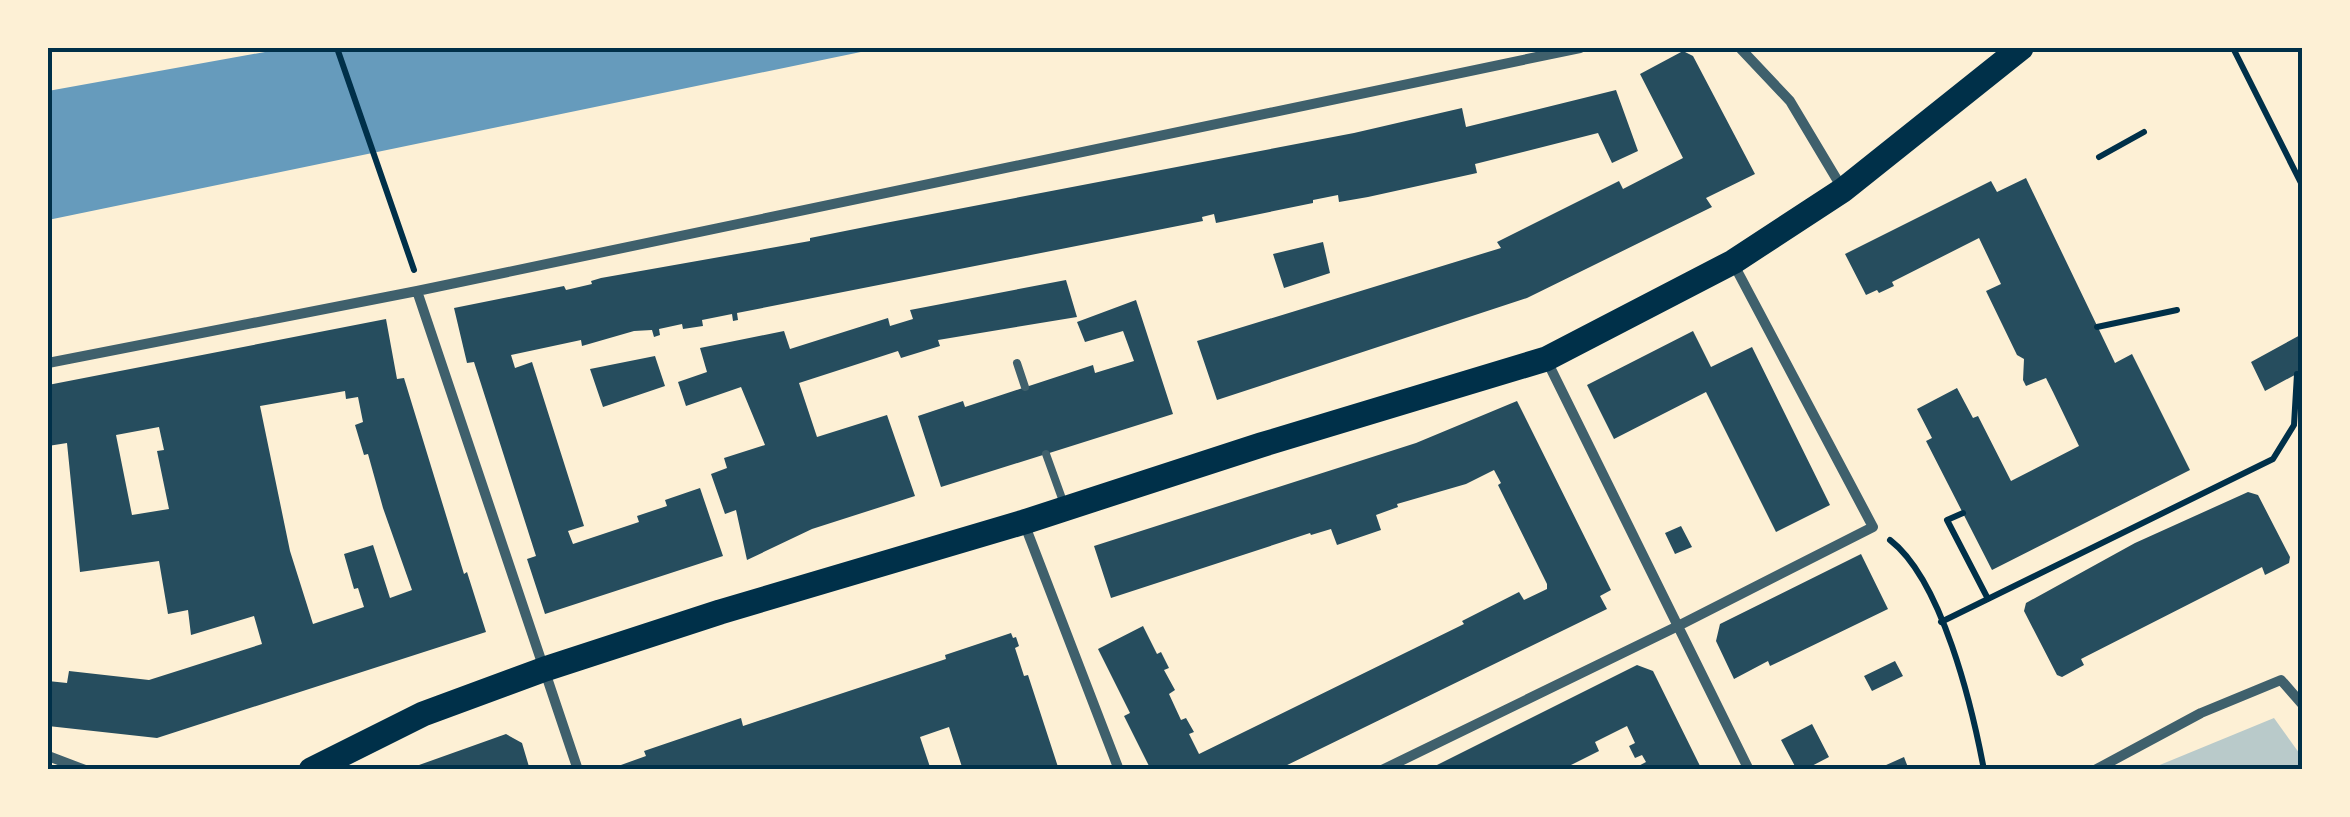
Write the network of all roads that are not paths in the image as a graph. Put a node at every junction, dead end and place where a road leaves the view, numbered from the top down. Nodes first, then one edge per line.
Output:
1 (1580, 48) edge
2 (1740, 48) edge
3 (2022, 48) edge
4 (1843, 190) junction
5 (1732, 262) junction
6 (417, 292) junction
7 (1546, 359) junction
8 (1017, 363) dead end
9 (48, 364) edge
10 (1025, 387) dead end
11 (1046, 454) dead end
12 (1065, 508) junction
13 (1024, 522) junction
14 (1678, 626) junction
15 (546, 669) junction
16 (2302, 704) edge
17 (48, 756) edge
18 (85, 770) edge
19 (310, 770) edge
20 (578, 770) edge
21 (1118, 770) edge
22 (1382, 770) edge
23 (1749, 770) edge
24 (2096, 770) edge

1 - 6 street
2 - 4 street
3 - 4 main road
4 - 5 main road
5 - 7 main road
5 - 14 street
6 - 9 street
6 - 15 street
7 - 12 main road
7 - 14 street
8 - 10 lane
11 - 12 lane
12 - 13 main road
13 - 15 main road
13 - 21 street
14 - 22 street
14 - 23 street
15 - 19 main road
15 - 20 street
16 - 24 street
17 - 18 street

